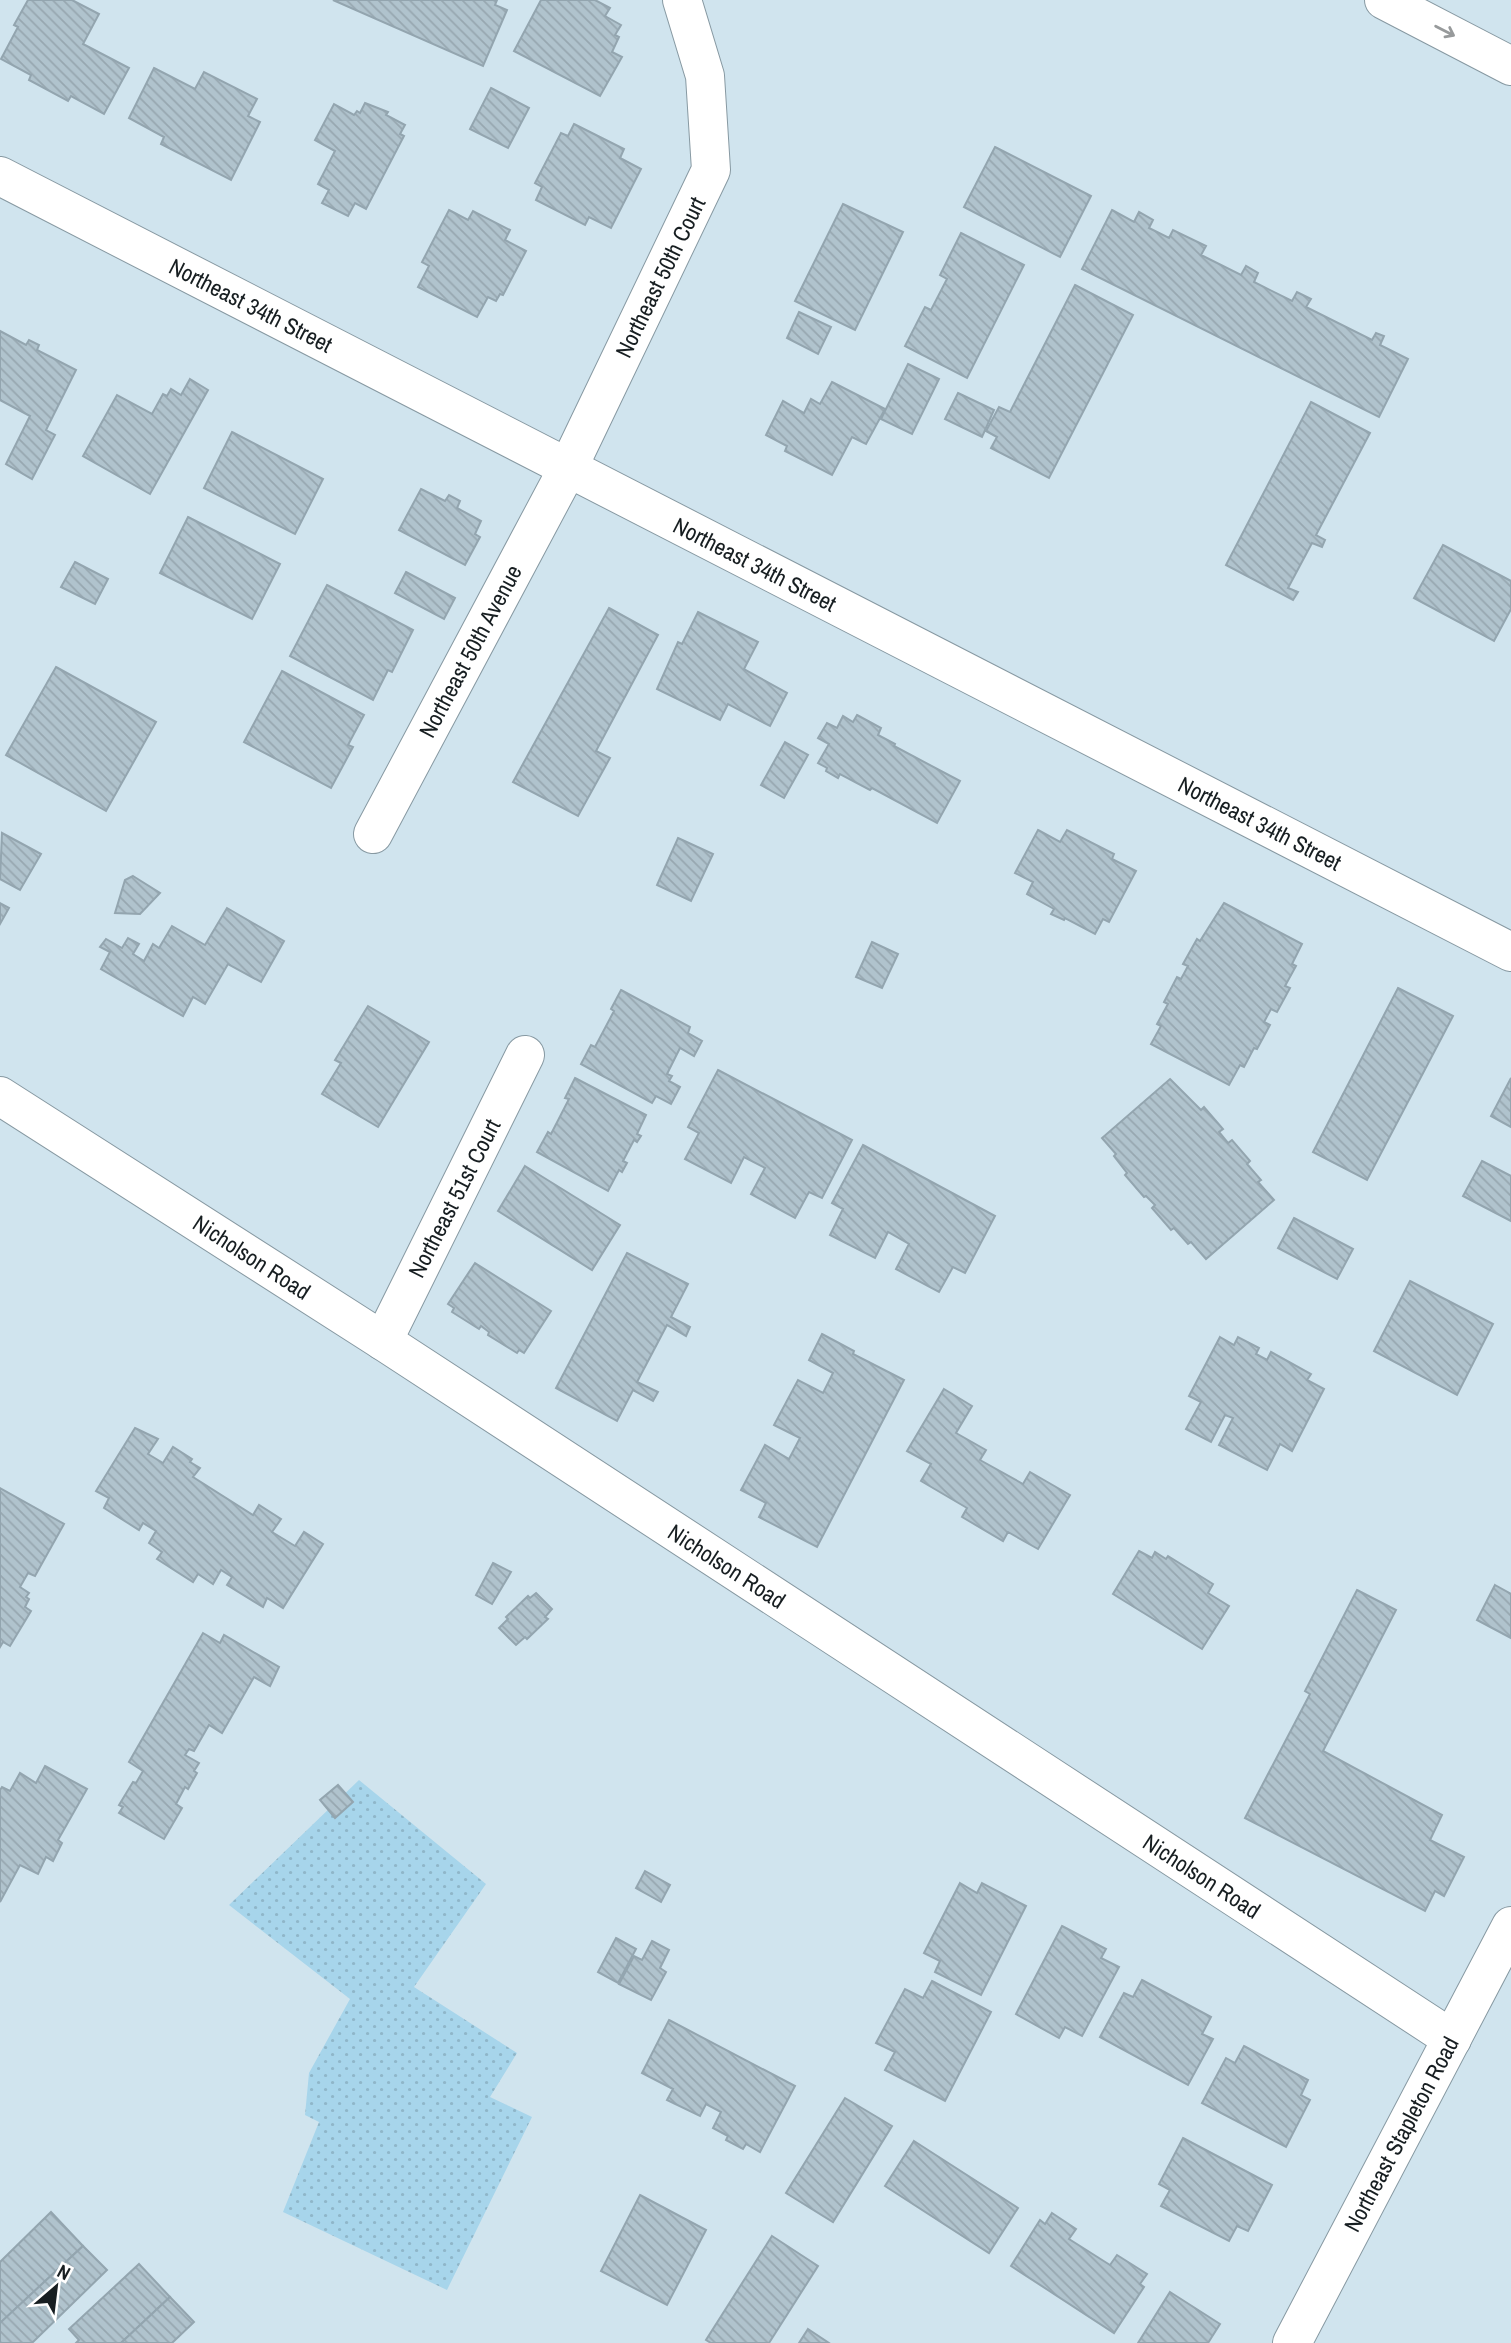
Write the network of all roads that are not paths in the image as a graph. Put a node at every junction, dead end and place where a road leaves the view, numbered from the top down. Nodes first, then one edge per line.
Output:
1 (682, 0) edge
2 (1384, 0) edge
3 (1511, 66) edge
4 (0, 176) edge
5 (568, 468) junction
6 (373, 834) dead end
7 (1511, 953) edge
8 (526, 1055) dead end
9 (0, 1096) edge
10 (383, 1341) junction
11 (1511, 1926) edge
12 (1452, 2039) junction
13 (1292, 2343) edge

1 - 5 main road, Northeast 50th Court
2 -> 3 main road
4 - 5 main road, Northeast 34th Street
5 - 6 main road, Northeast 50th Avenue
5 - 7 main road, Northeast 34th Street
8 - 10 main road, Northeast 51st Court
9 - 10 main road, Nicholson Road
10 - 12 main road, Nicholson Road
11 - 12 main road, Northeast Stapleton Road
12 - 13 main road, Northeast Stapleton Road

